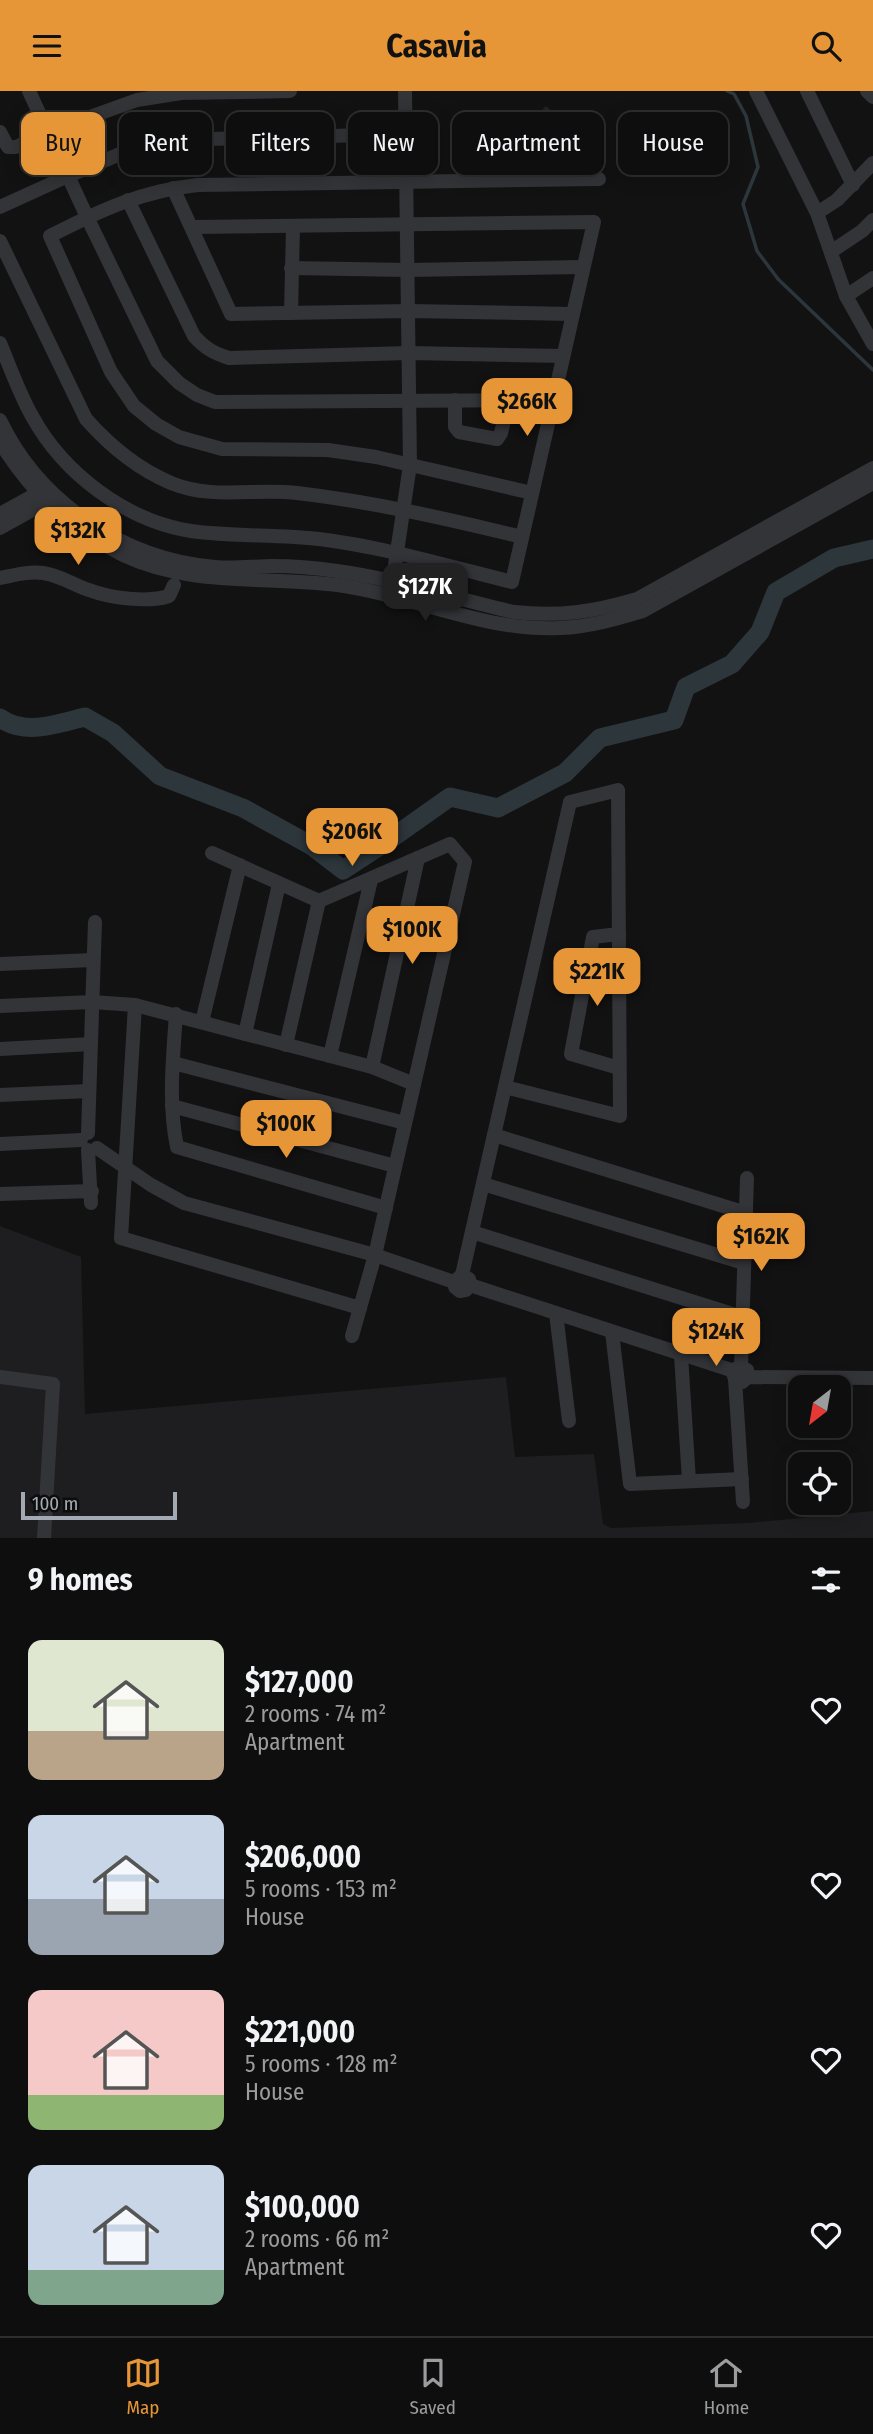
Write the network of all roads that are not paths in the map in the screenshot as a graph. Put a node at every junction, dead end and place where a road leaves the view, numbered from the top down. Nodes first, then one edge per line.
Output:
1 (290, 91) edge
2 (405, 91) edge
3 (756, 91) edge
4 (807, 91) edge
5 (867, 91) edge
6 (30, 92) edge
7 (873, 97) edge
8 (39, 112) edge
9 (104, 112) edge
10 (405, 112) edge
11 (0, 132) edge
12 (348, 135) edge
13 (21, 144) edge
14 (873, 163) edge
15 (406, 175) edge
16 (68, 176) junction
17 (599, 179) dead end
18 (406, 181) junction
19 (853, 185) junction
20 (173, 188) junction
21 (128, 200) junction
22 (0, 207) edge
23 (817, 213) junction
24 (87, 217) junction
25 (873, 220) edge
26 (407, 225) junction
27 (192, 227) junction
28 (293, 227) junction
29 (0, 242) edge
30 (832, 251) junction
31 (583, 267) junction
32 (291, 268) junction
33 (408, 269) junction
34 (873, 278) edge
35 (846, 296) junction
36 (409, 311) junction
37 (292, 313) junction
38 (572, 313) junction
39 (871, 335) edge
40 (0, 343) edge
41 (409, 353) junction
42 (563, 356) junction
43 (410, 400) junction
44 (455, 400) junction
45 (509, 400) junction
46 (553, 400) junction
47 (0, 420) edge
48 (0, 442) edge
49 (410, 465) junction
50 (873, 468) edge
51 (873, 484) edge
52 (532, 493) junction
53 (46, 495) junction
54 (405, 509) junction
55 (4, 519) edge
56 (522, 537) junction
57 (398, 554) junction
58 (0, 578) edge
59 (174, 585) dead end
60 (391, 589) junction
61 (212, 853) dead end
62 (418, 858) junction
63 (240, 865) junction
64 (371, 880) junction
65 (279, 884) junction
66 (319, 901) junction
67 (95, 922) dead end
68 (619, 934) junction
69 (93, 960) junction
70 (0, 964) edge
71 (92, 1002) junction
72 (135, 1005) junction
73 (0, 1006) edge
74 (176, 1014) junction
75 (202, 1022) junction
76 (245, 1034) junction
77 (91, 1044) junction
78 (286, 1045) junction
79 (0, 1049) edge
80 (330, 1056) junction
81 (173, 1063) junction
82 (372, 1067) junction
83 (620, 1068) junction
84 (414, 1084) junction
85 (505, 1087) junction
86 (89, 1091) junction
87 (0, 1095) edge
88 (172, 1106) junction
89 (405, 1123) junction
90 (494, 1135) junction
91 (88, 1143) junction
92 (0, 1144) edge
93 (395, 1166) junction
94 (125, 1168) junction
95 (747, 1178) dead end
96 (483, 1184) junction
97 (0, 1195) edge
98 (386, 1208) junction
99 (746, 1213) junction
100 (472, 1232) junction
101 (375, 1255) junction
102 (744, 1263) junction
103 (462, 1280) junction
104 (360, 1308) junction
105 (556, 1313) junction
106 (742, 1317) junction
107 (612, 1332) junction
108 (352, 1336) dead end
109 (681, 1355) junction
110 (739, 1374) junction
111 (0, 1377) edge
112 (873, 1378) edge
113 (569, 1421) dead end
114 (741, 1479) junction
115 (689, 1481) junction
116 (743, 1501) dead end
117 (44, 1538) edge

1 - 9 street
2 - 10 street
3 - 23 street
4 - 19 street
5 - 7 street
6 - 8 street
11 - 13 street
12 - 16 street
14 - 19 street
15 - 18 street
16 - 22 street
16 - 24 street
17 - 18 street
18 - 20 street
18 - 26 street
19 - 23 street
20 - 21 street
20 - 27 street
21 - 24 street
21 - 41 street
23 - 30 street
24 - 43 street
24 - 49 street
25 - 30 street
26 - 28 street
26 - 31 street
26 - 33 street
27 - 28 street
27 - 37 street
28 - 32 street
29 - 54 street
30 - 35 street
31 - 33 street
31 - 38 street
32 - 33 street
32 - 37 street
33 - 36 street
34 - 35 street
35 - 39 street
36 - 37 street
36 - 38 street
36 - 41 street
38 - 42 street
40 - 57 street
41 - 42 street
41 - 43 street
42 - 46 street
43 - 44 street
43 - 49 street
44 - 45 street
44 - 45 street
45 - 46 street
46 - 52 street
47 - 53 street
48 - 53 street
49 - 52 street
49 - 54 street
50 - 60 street
51 - 60 street
52 - 56 street
53 - 55 street
53 - 60 street
54 - 56 street
54 - 57 street
56 - 57 street
57 - 60 street
58 - 59 street
61 - 63 street
62 - 64 street
62 - 82 street
62 - 84 street
63 - 65 street
63 - 75 street
64 - 66 street
64 - 80 street
65 - 66 street
65 - 76 street
66 - 78 street
67 - 69 street
68 - 83 street
68 - 83 street
68 - 85 street
69 - 70 street
69 - 71 street
71 - 72 street
71 - 73 street
71 - 77 street
72 - 74 street
72 - 94 street
74 - 75 street
74 - 81 street
75 - 76 street
76 - 78 street
77 - 79 street
77 - 86 street
78 - 80 street
80 - 82 street
81 - 88 street
81 - 89 street
82 - 84 street
83 - 85 street
84 - 89 street
85 - 90 street
86 - 87 street
86 - 91 street
88 - 93 street
88 - 98 street
89 - 93 street
90 - 96 street
90 - 99 street
91 - 92 street
91 - 94 street
91 - 97 street
93 - 98 street
94 - 101 street
94 - 104 street
95 - 99 street
96 - 100 street
96 - 102 street
98 - 101 street
99 - 102 street
100 - 103 street
100 - 106 street
101 - 103 street
101 - 104 street
102 - 106 street
103 - 105 street
104 - 108 street
105 - 107 street
105 - 113 street
106 - 110 street
107 - 109 street
107 - 115 street
109 - 110 street
109 - 115 street
110 - 112 street
110 - 114 street
111 - 117 street
114 - 115 street
114 - 116 street

